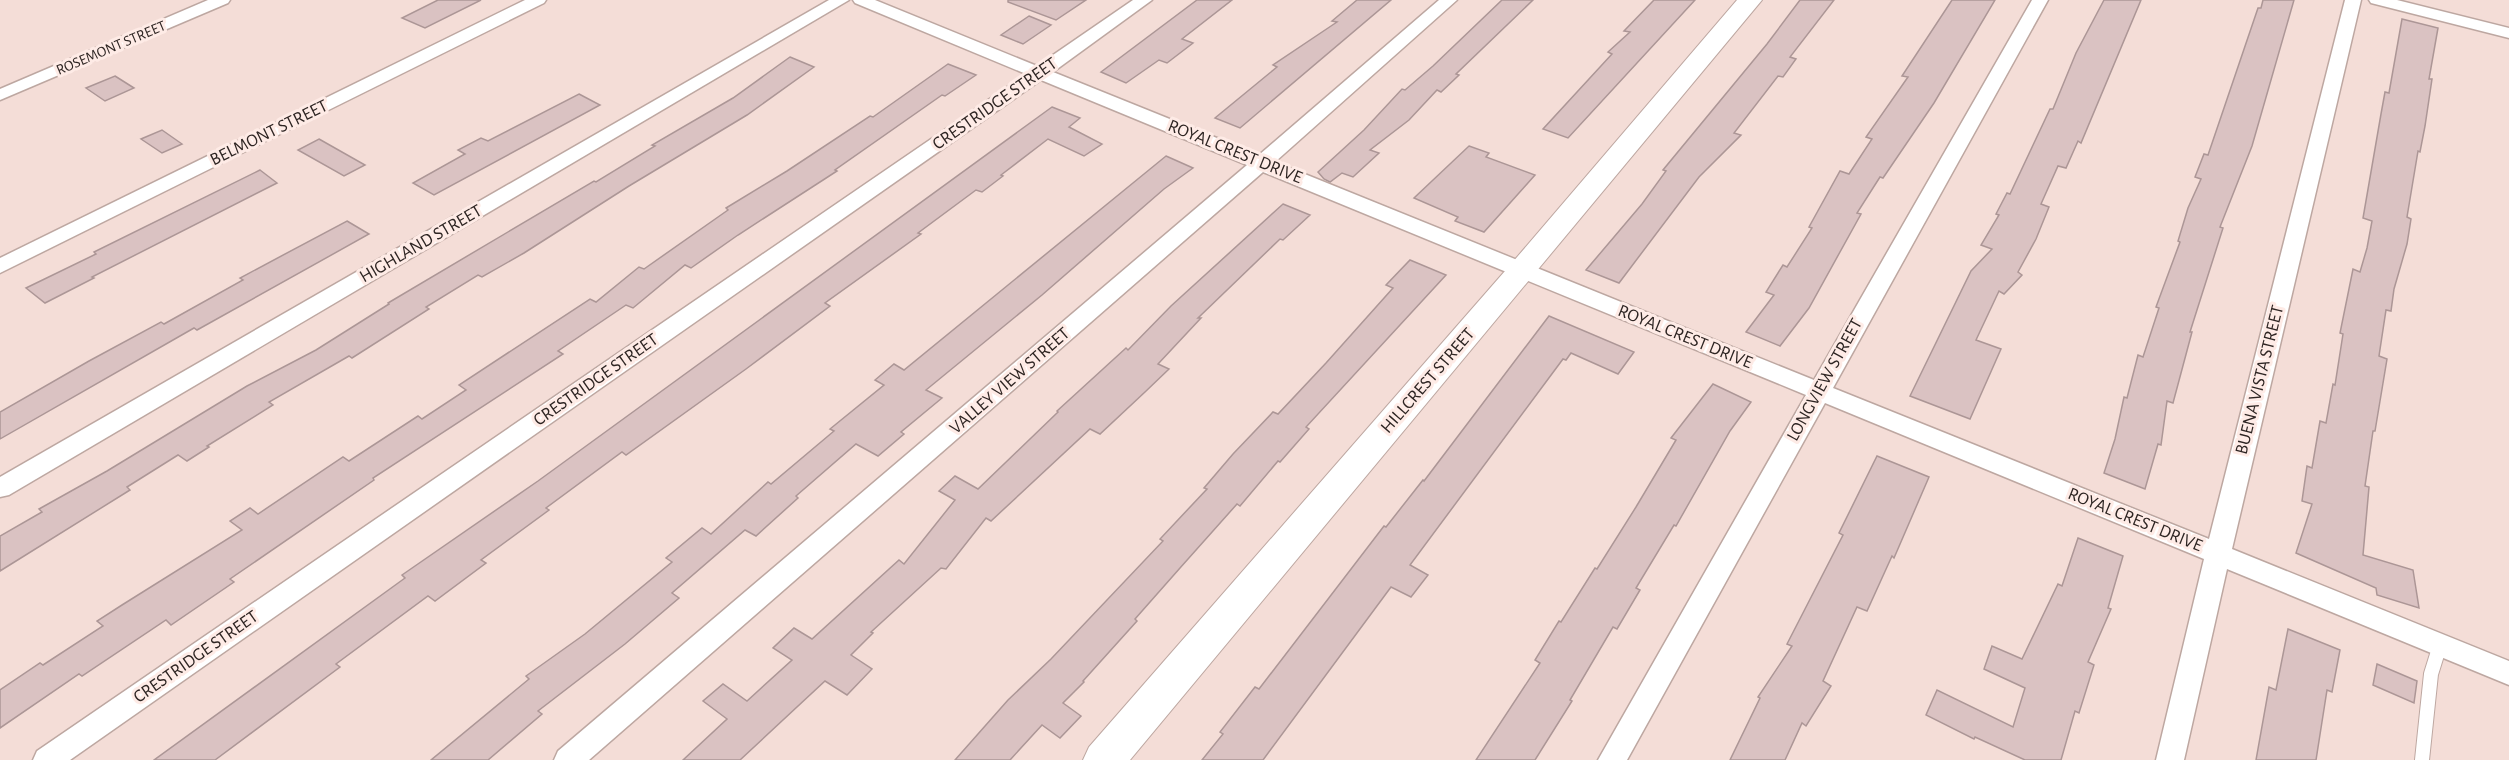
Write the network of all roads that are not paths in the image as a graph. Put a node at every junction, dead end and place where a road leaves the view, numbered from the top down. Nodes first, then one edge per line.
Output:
1 (222, 0) edge
2 (538, 0) edge
3 (841, 0) edge
4 (861, 0) edge
5 (1144, 0) edge
6 (1449, 0) edge
7 (1750, 0) edge
8 (2040, 0) edge
9 (2353, 0) edge
10 (2377, 0) edge
11 (2509, 33) edge
12 (1040, 73) junction
13 (0, 95) edge
14 (1263, 163) junction
15 (0, 266) edge
16 (1523, 270) junction
17 (1818, 391) junction
18 (0, 488) edge
19 (2216, 553) junction
20 (2440, 645) junction
21 (2509, 673) edge
22 (46, 760) edge
23 (568, 760) edge
24 (1104, 760) edge
25 (1612, 760) edge
26 (2170, 760) edge
27 (2422, 760) edge

1 - 13 street, ROSEMONT STREET
2 - 15 street, BELMONT STREET
3 - 18 street, HIGHLAND STREET
4 - 12 street, ROYAL CREST DRIVE
5 - 12 street, CRESTRIDGE STREET
6 - 14 street, VALLEY VIEW STREET
7 - 16 street, HILLCREST STREET
8 - 17 street, LONGVIEW STREET
9 - 19 street, BUENA VISTA STREET
10 - 11 street
12 - 14 street, ROYAL CREST DRIVE
12 - 22 street, CRESTRIDGE STREET
14 - 16 street, ROYAL CREST DRIVE
14 - 23 street, VALLEY VIEW STREET
16 - 17 street, ROYAL CREST DRIVE
16 - 24 street, HILLCREST STREET
17 - 19 street, ROYAL CREST DRIVE
17 - 25 street, LONGVIEW STREET
19 - 20 street, ROYAL CREST DRIVE
19 - 26 street, BUENA VISTA STREET
20 - 21 street, ROYAL CREST DRIVE
20 - 27 lane

